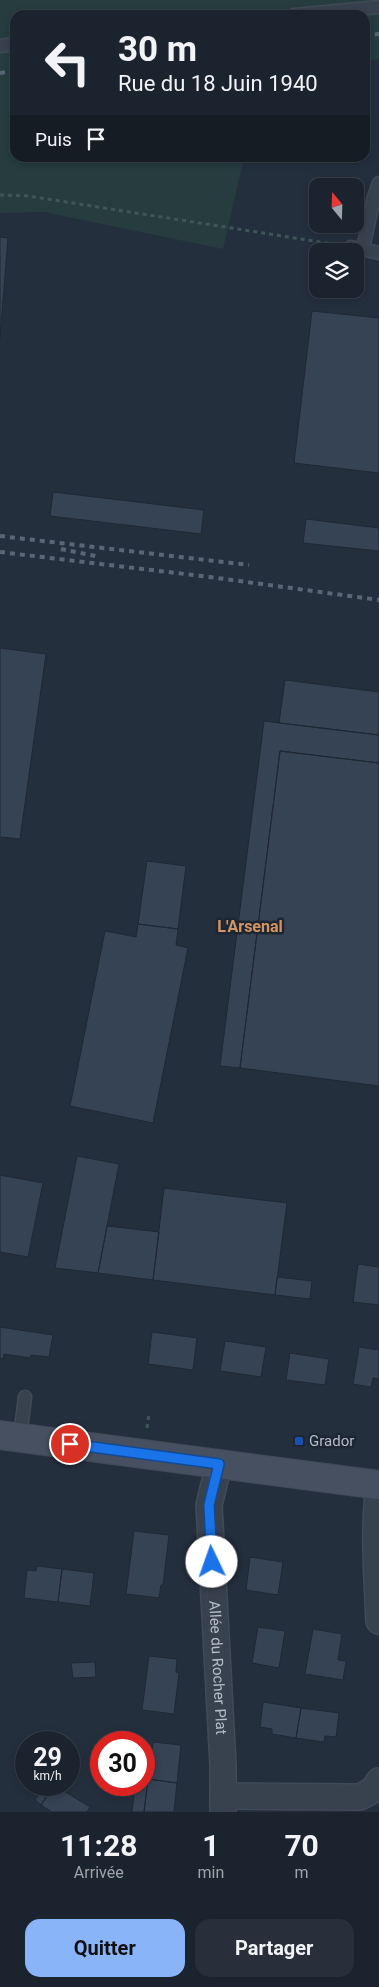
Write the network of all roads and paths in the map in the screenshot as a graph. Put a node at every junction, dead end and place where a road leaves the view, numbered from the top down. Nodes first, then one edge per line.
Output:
1 (379, 7) edge
2 (347, 10) edge
3 (379, 183) edge
4 (0, 195) edge
5 (377, 198) edge
6 (325, 243) edge
7 (359, 243) edge
8 (364, 250) edge
9 (379, 253) edge
10 (25, 1397) dead end
11 (10, 1436) edge
12 (219, 1464) junction
13 (379, 1486) edge
14 (379, 1621) edge
15 (377, 1787) edge
16 (223, 1804) edge

1 - 2 lane
3 - 5 lane
4 - 6 path
5 - 7 lane
8 - 9 lane
10 - 11 lane
11 - 12 street
12 - 13 street
12 - 16 street, Allée du Rocher Plat
13 - 14 street
15 - 16 street

